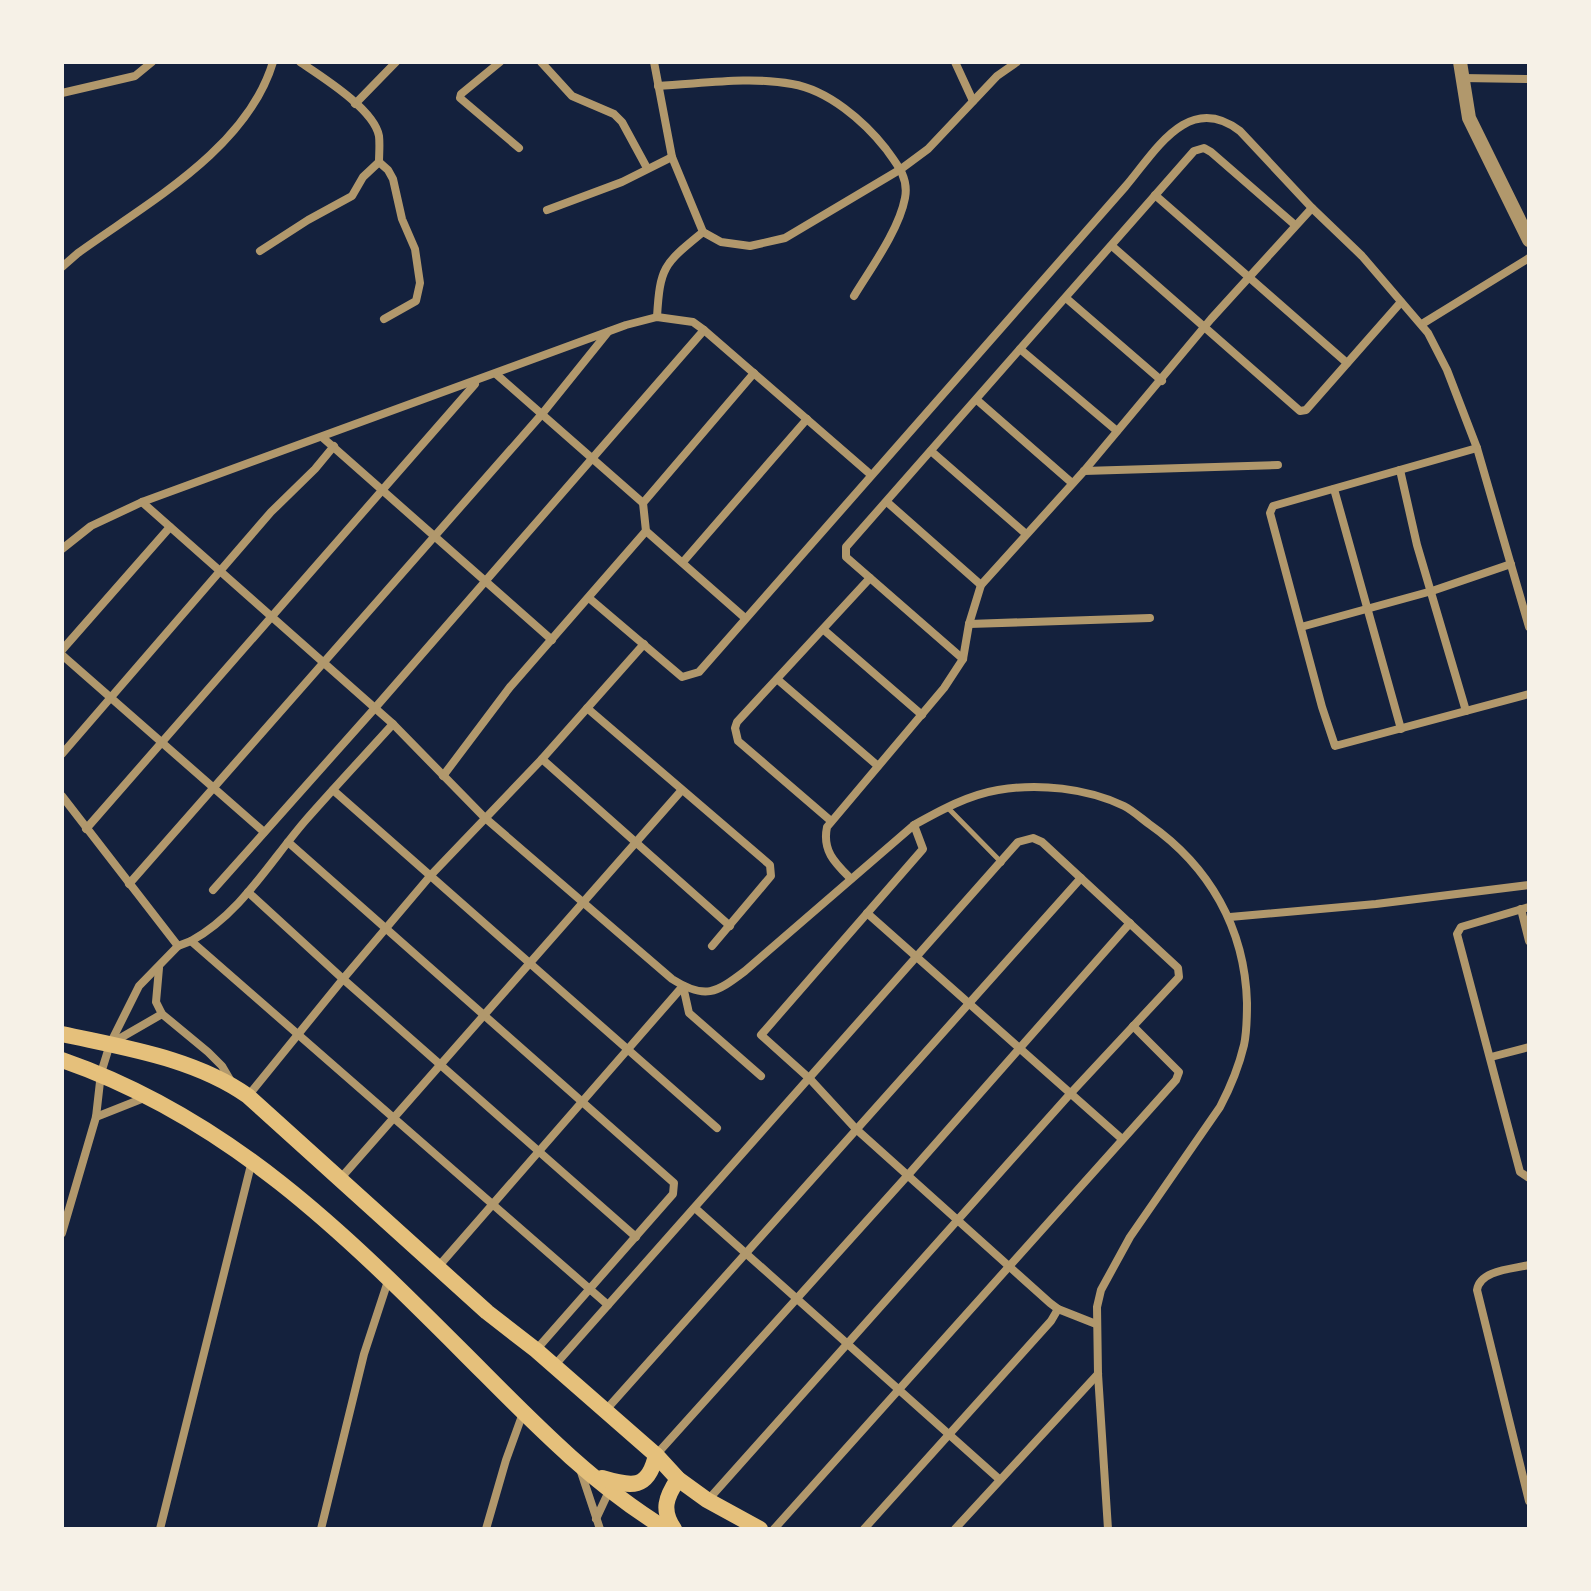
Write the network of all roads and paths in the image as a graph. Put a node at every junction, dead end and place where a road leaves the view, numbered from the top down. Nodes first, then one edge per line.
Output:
1 (152, 62) edge
2 (273, 62) edge
3 (300, 62) edge
4 (396, 62) edge
5 (500, 62) edge
6 (541, 62) edge
7 (654, 62) edge
8 (955, 62) edge
9 (1017, 62) edge
10 (1460, 62) edge
11 (1462, 78) junction
12 (1529, 79) edge
13 (658, 86) junction
14 (62, 93) edge
15 (973, 101) junction
16 (355, 104) junction
17 (519, 148) dead end
18 (672, 157) junction
19 (379, 162) junction
20 (647, 168) junction
21 (901, 169) junction
22 (1155, 195) junction
23 (1312, 208) junction
24 (547, 210) dead end
25 (1295, 225) junction
26 (703, 232) junction
27 (1529, 240) edge
28 (1112, 246) junction
29 (260, 251) dead end
30 (1529, 258) edge
31 (62, 267) edge
32 (1250, 277) junction
33 (854, 296) dead end
34 (1066, 298) junction
35 (1401, 302) junction
36 (657, 317) junction
37 (384, 319) dead end
38 (1422, 324) junction
39 (1205, 329) junction
40 (704, 330) junction
41 (609, 331) junction
42 (1020, 349) junction
43 (1347, 363) junction
44 (754, 373) junction
45 (496, 374) junction
46 (478, 381) junction
47 (1162, 381) junction
48 (977, 400) junction
49 (542, 414) junction
50 (807, 419) junction
51 (1117, 431) junction
52 (322, 437) junction
53 (334, 446) junction
54 (1477, 448) junction
55 (931, 451) junction
56 (592, 458) junction
57 (1278, 465) dead end
58 (1400, 470) junction
59 (1084, 471) junction
60 (870, 474) junction
61 (1072, 483) junction
62 (1334, 489) junction
63 (383, 490) junction
64 (142, 502) junction
65 (887, 502) junction
66 (643, 503) junction
67 (170, 527) junction
68 (646, 531) junction
69 (1026, 534) junction
70 (435, 536) junction
71 (62, 549) edge
72 (683, 562) junction
73 (1511, 564) junction
74 (221, 572) junction
75 (870, 578) junction
76 (486, 580) junction
77 (981, 585) junction
78 (1432, 591) junction
79 (589, 598) junction
80 (1367, 609) junction
81 (271, 617) junction
82 (745, 618) junction
83 (1150, 618) dead end
84 (969, 624) junction
85 (1301, 627) junction
86 (1529, 627) edge
87 (824, 630) junction
88 (552, 640) junction
89 (644, 644) junction
90 (62, 652) edge
91 (963, 659) junction
92 (323, 662) junction
93 (777, 679) junction
94 (1529, 694) edge
95 (111, 698) junction
96 (375, 708) junction
97 (587, 708) junction
98 (1466, 711) junction
99 (922, 715) junction
100 (393, 724) junction
101 (1401, 729) junction
102 (161, 742) junction
103 (62, 754) edge
104 (542, 759) junction
105 (878, 766) junction
106 (443, 776) junction
107 (213, 788) junction
108 (333, 790) junction
109 (681, 791) junction
110 (62, 796) edge
111 (947, 807) junction
112 (484, 817) junction
113 (831, 821) junction
114 (914, 825) junction
115 (86, 829) junction
116 (264, 832) junction
117 (288, 842) junction
118 (636, 842) junction
119 (1002, 863) junction
120 (431, 875) junction
121 (1081, 878) junction
122 (851, 879) junction
123 (129, 884) junction
124 (1529, 885) edge
125 (213, 890) dead end
126 (248, 892) junction
127 (582, 903) junction
128 (1525, 908) edge
129 (867, 913) junction
130 (1230, 917) junction
131 (1130, 923) junction
132 (730, 926) junction
133 (386, 928) junction
134 (191, 941) junction
135 (1529, 941) edge
136 (178, 946) junction
137 (712, 946) dead end
138 (918, 958) junction
139 (530, 962) junction
140 (159, 967) junction
141 (343, 979) junction
142 (683, 986) junction
143 (969, 1003) junction
144 (162, 1014) junction
145 (485, 1014) junction
146 (1133, 1026) junction
147 (62, 1034) edge
148 (297, 1035) junction
149 (110, 1044) junction
150 (1529, 1047) edge
151 (629, 1048) junction
152 (1020, 1049) junction
153 (1491, 1057) junction
154 (62, 1060) edge
155 (440, 1064) junction
156 (101, 1073) junction
157 (761, 1076) dead end
158 (810, 1079) junction
159 (233, 1085) junction
160 (1070, 1094) junction
161 (147, 1096) junction
162 (248, 1096) junction
163 (583, 1101) junction
164 (394, 1116) junction
165 (96, 1117) junction
166 (717, 1128) dead end
167 (856, 1129) junction
168 (1122, 1139) junction
169 (538, 1151) junction
170 (253, 1160) junction
171 (908, 1175) junction
172 (1529, 1178) edge
173 (339, 1179) junction
174 (492, 1203) junction
175 (695, 1208) junction
176 (959, 1219) junction
177 (62, 1233) edge
178 (636, 1237) junction
179 (746, 1254) junction
180 (1010, 1265) junction
181 (1529, 1265) edge
182 (438, 1267) junction
183 (389, 1278) junction
184 (590, 1289) junction
185 (797, 1298) junction
186 (608, 1305) junction
187 (1058, 1309) junction
188 (1096, 1324) junction
189 (847, 1344) junction
190 (536, 1350) junction
191 (554, 1366) junction
192 (1098, 1374) junction
193 (898, 1389) junction
194 (604, 1411) junction
195 (523, 1413) junction
196 (948, 1435) junction
197 (656, 1455) junction
198 (578, 1463) junction
199 (593, 1475) junction
200 (678, 1479) junction
201 (999, 1479) junction
202 (610, 1489) junction
203 (707, 1500) junction
204 (1529, 1501) edge
205 (596, 1520) junction
206 (160, 1529) edge
207 (321, 1529) edge
208 (486, 1529) edge
209 (600, 1529) edge
210 (666, 1529) edge
211 (674, 1529) edge
212 (760, 1529) edge
213 (774, 1529) edge
214 (864, 1529) edge
215 (955, 1529) edge
216 (1108, 1529) edge

1 - 14 street
2 - 31 street
3 - 16 street
4 - 16 street
5 - 17 street
6 - 20 street
7 - 13 street
8 - 15 street
9 - 15 street
10 - 11 street
11 - 12 street
11 - 27 street
13 - 18 street
13 - 21 street
15 - 21 street
16 - 19 street
18 - 20 street
18 - 26 street
19 - 29 street
19 - 37 street
20 - 24 street
21 - 26 street
21 - 33 street
22 - 25 street
22 - 28 street
22 - 32 street
23 - 25 street
23 - 35 street
23 - 60 street
25 - 32 street
26 - 36 street
28 - 34 street
28 - 39 street
30 - 38 street
32 - 39 street
32 - 43 street
34 - 42 street
34 - 47 street
35 - 38 street
35 - 43 street
36 - 40 street
36 - 41 street
38 - 54 street
39 - 43 street
39 - 47 street
40 - 44 street
40 - 56 street
41 - 45 street
41 - 49 street
42 - 48 street
42 - 51 street
44 - 50 street
44 - 66 street
45 - 46 street
45 - 49 street
46 - 52 street
46 - 63 street
47 - 51 street
48 - 55 street
48 - 61 street
49 - 56 street
49 - 70 street
50 - 60 street
50 - 72 street
51 - 59 street
52 - 53 street
52 - 64 street
53 - 63 street
53 - 74 street
54 - 58 street
54 - 73 street
55 - 65 street
55 - 69 street
56 - 66 street
56 - 76 street
57 - 59 street
58 - 62 street
58 - 78 street
59 - 61 street
60 - 82 street
61 - 69 street
62 - 80 street
62 - 85 street
63 - 70 street
63 - 81 street
64 - 67 street
64 - 71 street
65 - 75 street
65 - 77 street
66 - 68 street
67 - 74 street
67 - 90 street
68 - 72 street
68 - 79 street
69 - 77 street
70 - 76 street
70 - 92 street
72 - 82 street
73 - 78 street
73 - 86 street
74 - 81 street
74 - 95 street
75 - 87 street
75 - 91 street
76 - 88 street
76 - 96 street
77 - 84 street
78 - 80 street
78 - 98 street
79 - 88 street
79 - 89 street
80 - 85 street
80 - 101 street
81 - 92 street
81 - 102 street
82 - 89 street
83 - 84 street
84 - 91 street
85 - 101 street
87 - 93 street
87 - 99 street
88 - 106 street
89 - 97 street
90 - 95 street
91 - 99 street
92 - 96 street
92 - 107 street
93 - 105 street
93 - 113 street
94 - 98 street
95 - 102 street
95 - 103 street
96 - 100 street
96 - 116 street
97 - 104 street
97 - 109 street
98 - 101 street
99 - 105 street
100 - 106 street
100 - 108 street
102 - 107 street
102 - 115 street
104 - 112 street
104 - 118 street
105 - 113 street
106 - 112 street
107 - 116 street
107 - 123 street
108 - 117 street
108 - 120 street
109 - 118 street
109 - 132 street
110 - 115 street
111 - 114 street
111 - 119 lane
111 - 130 street
112 - 120 street
112 - 127 street
113 - 122 street
114 - 122 street
114 - 129 street
115 - 123 street
116 - 125 street
117 - 126 street
117 - 133 street
118 - 127 street
118 - 132 street
119 - 121 street
119 - 138 street
120 - 133 street
120 - 139 street
121 - 131 street
121 - 143 street
122 - 142 street
123 - 136 street
124 - 130 street
126 - 134 street
126 - 141 street
127 - 139 street
127 - 142 street
128 - 135 street
128 - 153 street
129 - 138 street
129 - 158 street
130 - 188 street
131 - 146 street
131 - 152 street
132 - 137 street
133 - 141 street
133 - 145 street
134 - 136 street
134 - 148 street
136 - 140 street
138 - 143 street
138 - 158 street
139 - 145 street
139 - 151 street
140 - 144 street
140 - 149 street
141 - 148 street
141 - 155 street
142 - 151 street
142 - 157 street
143 - 152 street
143 - 167 street
144 - 149 street
144 - 159 street
145 - 155 street
145 - 163 street
146 - 160 street
146 - 168 street
147 - 149 main road
148 - 162 street
148 - 164 street
149 - 156 street
149 - 159 main road
150 - 153 street
151 - 163 street
151 - 166 street
152 - 160 street
152 - 171 street
153 - 172 street
154 - 156 main road
155 - 164 street
155 - 169 street
156 - 161 main road
156 - 165 street
158 - 167 street
158 - 175 street
159 - 162 main road
160 - 168 street
160 - 176 street
161 - 165 street
161 - 170 main road
162 - 173 main road
163 - 169 street
163 - 178 street
164 - 173 street
164 - 174 street
165 - 177 street
167 - 171 street
167 - 179 street
168 - 180 street
169 - 174 street
169 - 178 street
170 - 183 main road
170 - 206 street
171 - 176 street
171 - 185 street
173 - 182 main road
174 - 182 street
174 - 184 street
175 - 179 street
175 - 186 street
176 - 180 street
176 - 189 street
178 - 184 street
179 - 185 street
179 - 194 street
180 - 187 street
180 - 193 street
181 - 204 street
182 - 190 main road
183 - 195 main road
183 - 207 street
184 - 186 street
184 - 190 street
185 - 189 street
185 - 197 street
186 - 191 street
187 - 188 street
187 - 196 street
188 - 192 street
189 - 193 street
189 - 203 street
190 - 191 main road
191 - 194 main road
192 - 201 street
192 - 216 street
193 - 196 street
193 - 213 street
194 - 197 main road
195 - 198 main road
195 - 208 street
196 - 201 street
196 - 214 street
197 - 199 main road
197 - 200 main road
198 - 199 main road
198 - 205 street
199 - 202 main road
200 - 203 main road
200 - 211 main road
201 - 215 street
202 - 205 street
202 - 210 main road
203 - 212 main road
205 - 209 street

